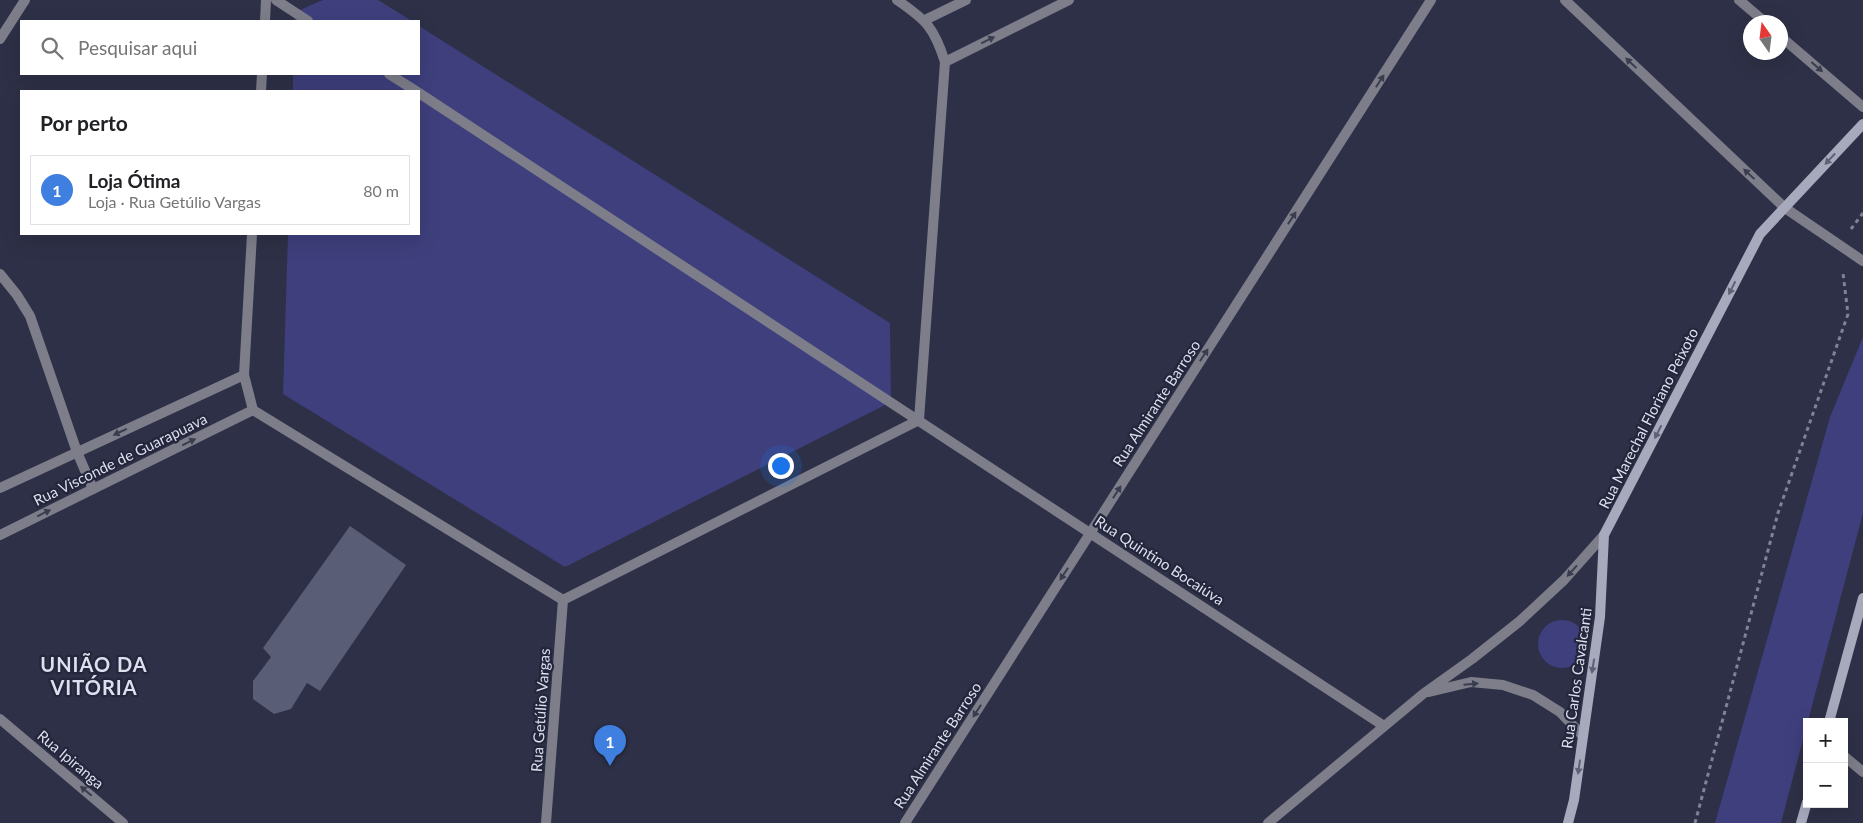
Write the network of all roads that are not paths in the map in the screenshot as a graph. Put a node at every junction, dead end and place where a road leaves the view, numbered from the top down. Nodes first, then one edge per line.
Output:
1 (25, 0) edge
2 (266, 0) edge
3 (276, 0) edge
4 (897, 0) edge
5 (966, 0) edge
6 (1069, 0) edge
7 (1432, 0) edge
8 (1565, 0) edge
9 (1739, 0) edge
10 (1757, 15) edge
11 (265, 20) edge
12 (306, 20) edge
13 (925, 20) junction
14 (0, 39) edge
15 (1788, 43) edge
16 (944, 62) junction
17 (262, 75) edge
18 (391, 75) edge
19 (261, 90) edge
20 (414, 90) edge
21 (420, 94) edge
22 (1863, 106) edge
23 (1863, 124) edge
24 (1785, 208) junction
25 (252, 235) edge
26 (1863, 261) edge
27 (0, 274) edge
28 (244, 375) junction
29 (253, 410) junction
30 (919, 420) junction
31 (76, 452) junction
32 (0, 488) edge
33 (93, 489) junction
34 (1091, 533) junction
35 (0, 535) edge
36 (1604, 535) junction
37 (1863, 598) edge
38 (563, 600) junction
39 (1423, 694) junction
40 (1830, 718) edge
41 (0, 719) edge
42 (1384, 726) junction
43 (1582, 735) junction
44 (1848, 759) edge
45 (1863, 772) edge
46 (1805, 808) edge
47 (123, 823) edge
48 (546, 823) edge
49 (905, 823) edge
50 (1268, 823) edge
51 (1568, 823) edge
52 (1801, 823) edge

1 - 14 street
2 - 11 street
3 - 12 street
4 - 13 street
5 - 13 street
16 -> 6 street
34 -> 7 street, Rua Almirante Barroso
24 -> 8 street
9 - 10 street
13 - 16 street
15 -> 22 street
16 - 30 street
17 - 19 street
18 - 20 street
21 - 30 street, Rua Quintino Bocaiúva
23 -> 24 main road, Rua Marechal Floriano Peixoto
24 - 26 street
24 -> 36 main road, Rua Marechal Floriano Peixoto
25 - 28 street
27 - 31 street
28 - 29 street
28 -> 31 street, Rua Visconde de Guarapuava
33 -> 29 street, Rua Visconde de Guarapuava
29 - 38 street
30 - 34 street, Rua Quintino Bocaiúva
30 - 38 street
31 - 32 street, Rua Visconde de Guarapuava
31 - 33 street
35 -> 33 street, Rua Visconde de Guarapuava
34 - 42 street, Rua Quintino Bocaiúva
34 -> 49 street, Rua Almirante Barroso
36 -> 39 street, Rua Marechal Floriano Peixoto
36 -> 43 main road, Rua Carlos Cavalcanti
37 - 40 main road
38 - 48 street, Rua Getúlio Vargas
39 - 42 street, Rua Marechal Floriano Peixoto
39 -> 43 street, Rua Marechal Floriano Peixoto
47 -> 41 street, Rua Ipiranga
42 - 50 street, Rua Marechal Floriano Peixoto
43 -> 51 main road, Rua Carlos Cavalcanti
44 - 45 street
46 - 52 main road

